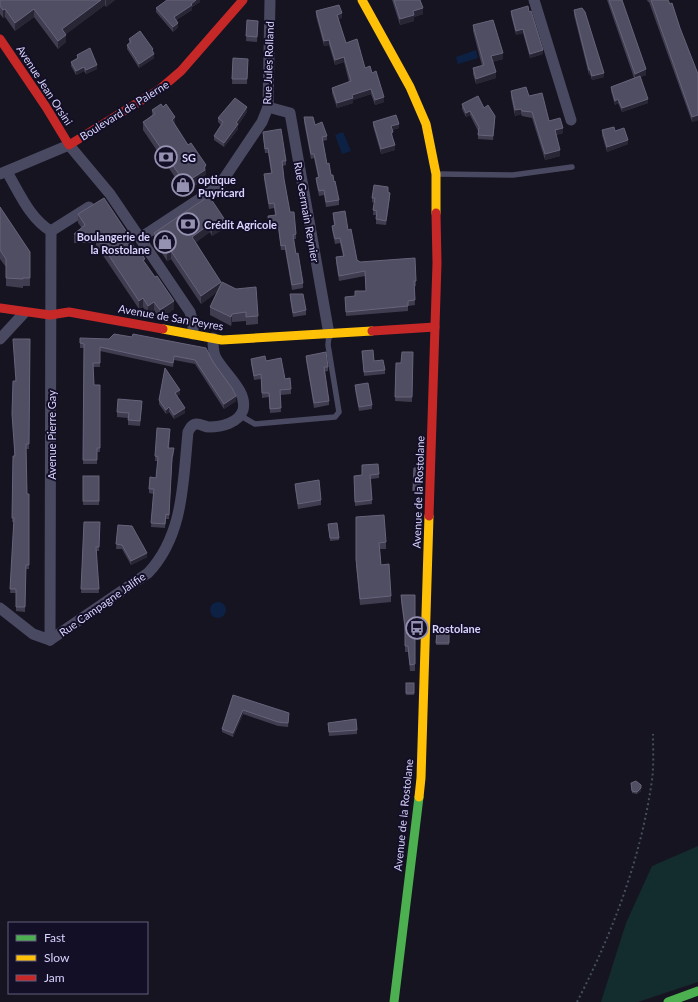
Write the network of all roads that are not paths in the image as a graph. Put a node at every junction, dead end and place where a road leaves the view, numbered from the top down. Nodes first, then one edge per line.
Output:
1 (243, 0) edge
2 (270, 0) edge
3 (362, 0) edge
4 (534, 0) edge
5 (0, 39) edge
6 (268, 107) junction
7 (571, 120) dead end
8 (69, 145) junction
9 (572, 167) dead end
10 (3, 173) edge
11 (436, 174) junction
12 (103, 198) junction
13 (51, 231) junction
14 (140, 238) junction
15 (0, 308) edge
16 (24, 313) junction
17 (50, 316) junction
18 (435, 327) junction
19 (193, 334) junction
20 (329, 334) junction
21 (213, 338) junction
22 (0, 339) edge
23 (241, 416) junction
24 (0, 608) edge
25 (50, 640) junction
26 (698, 991) edge
27 (394, 1001) edge
28 (668, 1002) edge

1 - 8 street, Boulevard de Palerne
2 - 6 street, Rue Jules Rolland
3 - 11 street, Avenue de la Rostolane
4 - 7 street
5 - 8 street, Avenue Jean Orsini
6 - 14 street, Rue Jules Rolland
6 - 20 street, Rue Germain Reynier
8 - 10 street, Boulevard de Palerne
8 - 12 street
9 - 11 lane
10 - 13 street
11 - 18 street, Avenue de la Rostolane
12 - 13 street
12 - 14 street
13 - 17 street, Avenue Pierre Gay
14 - 19 street
15 - 16 street, Avenue de San Peyres
16 - 17 street, Avenue de San Peyres
16 - 22 street
17 - 19 street, Avenue de San Peyres
17 - 25 street, Avenue Pierre Gay
18 - 20 street, Avenue de San Peyres
18 - 27 street, Avenue de la Rostolane
19 - 21 street, Avenue de San Peyres
20 - 21 street, Avenue de San Peyres
20 - 23 lane
21 - 23 street
23 - 25 street, Rue Campagne Jalifie
24 - 25 street
26 - 28 street

